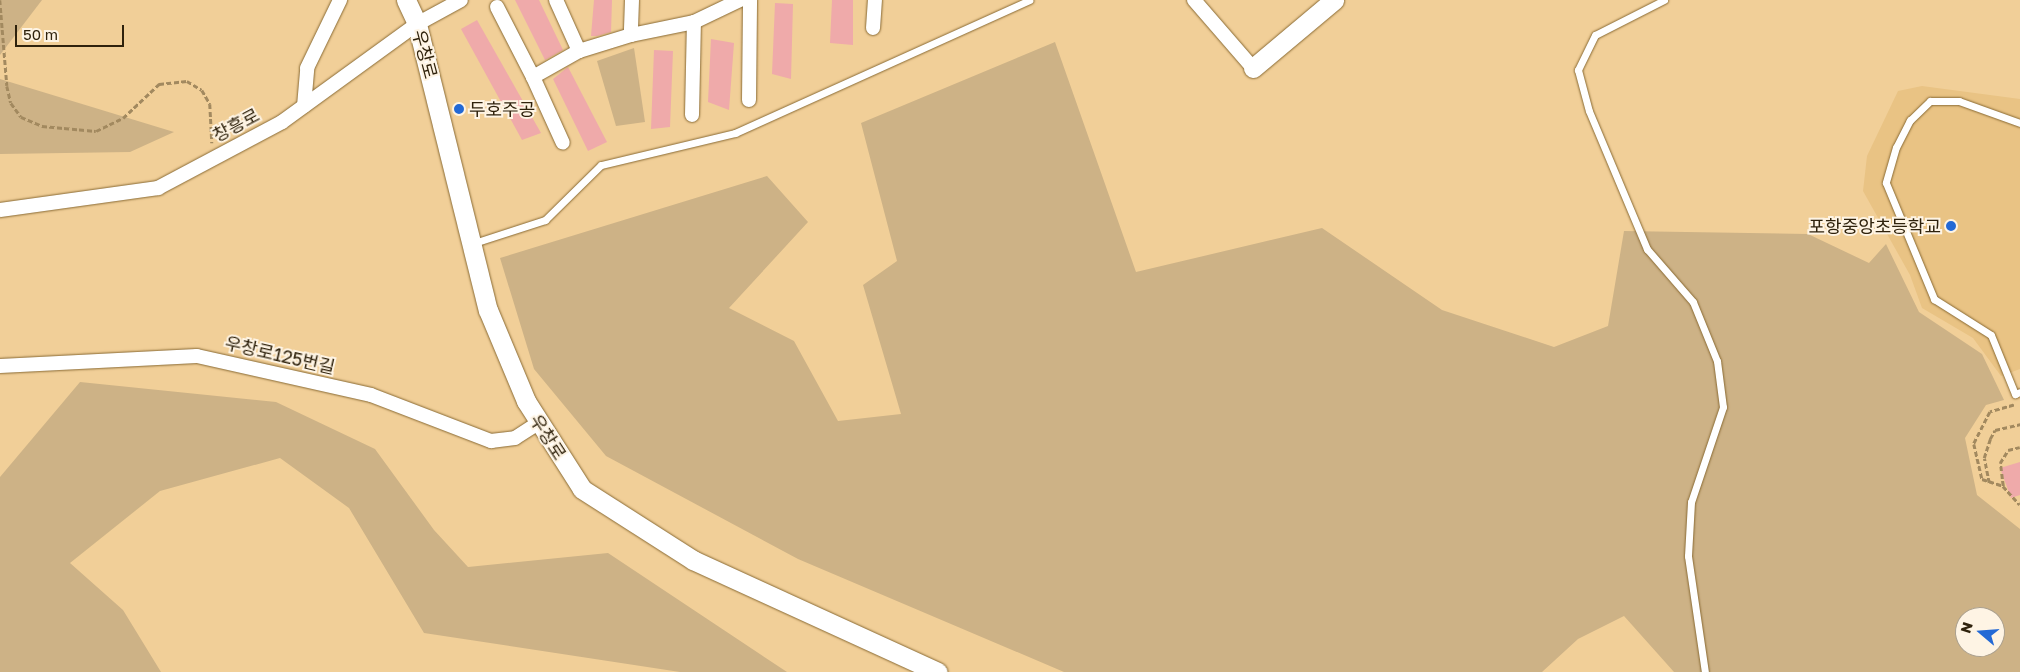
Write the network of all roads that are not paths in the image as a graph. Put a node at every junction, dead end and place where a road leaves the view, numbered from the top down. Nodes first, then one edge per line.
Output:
1 (340, 0) edge
2 (406, 0) edge
3 (461, 0) edge
4 (556, 0) edge
5 (632, 0) edge
6 (740, 0) edge
7 (750, 0) edge
8 (875, 0) edge
9 (1029, 0) edge
10 (1194, 0) edge
11 (1334, 0) edge
12 (1664, 0) edge
13 (497, 8) dead end
14 (694, 22) junction
15 (418, 24) junction
16 (873, 28) dead end
17 (631, 35) junction
18 (579, 51) junction
19 (1253, 68) joint
20 (533, 77) junction
21 (750, 100) dead end
22 (304, 106) junction
23 (692, 115) dead end
24 (2020, 123) edge
25 (563, 143) dead end
26 (0, 210) edge
27 (473, 244) junction
28 (0, 366) edge
29 (2020, 392) edge
30 (538, 423) junction
31 (938, 672) edge
32 (1705, 672) edge

1 - 22 street
2 - 15 main road, 우창로
3 - 15 street, 창흥로
4 - 18 street
5 - 17 street
6 - 14 street
7 - 21 street
8 - 16 street
9 - 27 lane
10 - 19 street
11 - 19 main road
12 - 32 lane
13 - 20 street
14 - 17 street
14 - 23 street
15 - 22 street, 창흥로
15 - 27 main road, 우창로
17 - 18 street
18 - 20 street
20 - 25 street
22 - 26 street, 창흥로
24 - 29 lane
27 - 30 main road, 우창로
28 - 30 street, 우창로125번길
30 - 31 main road, 우창로

